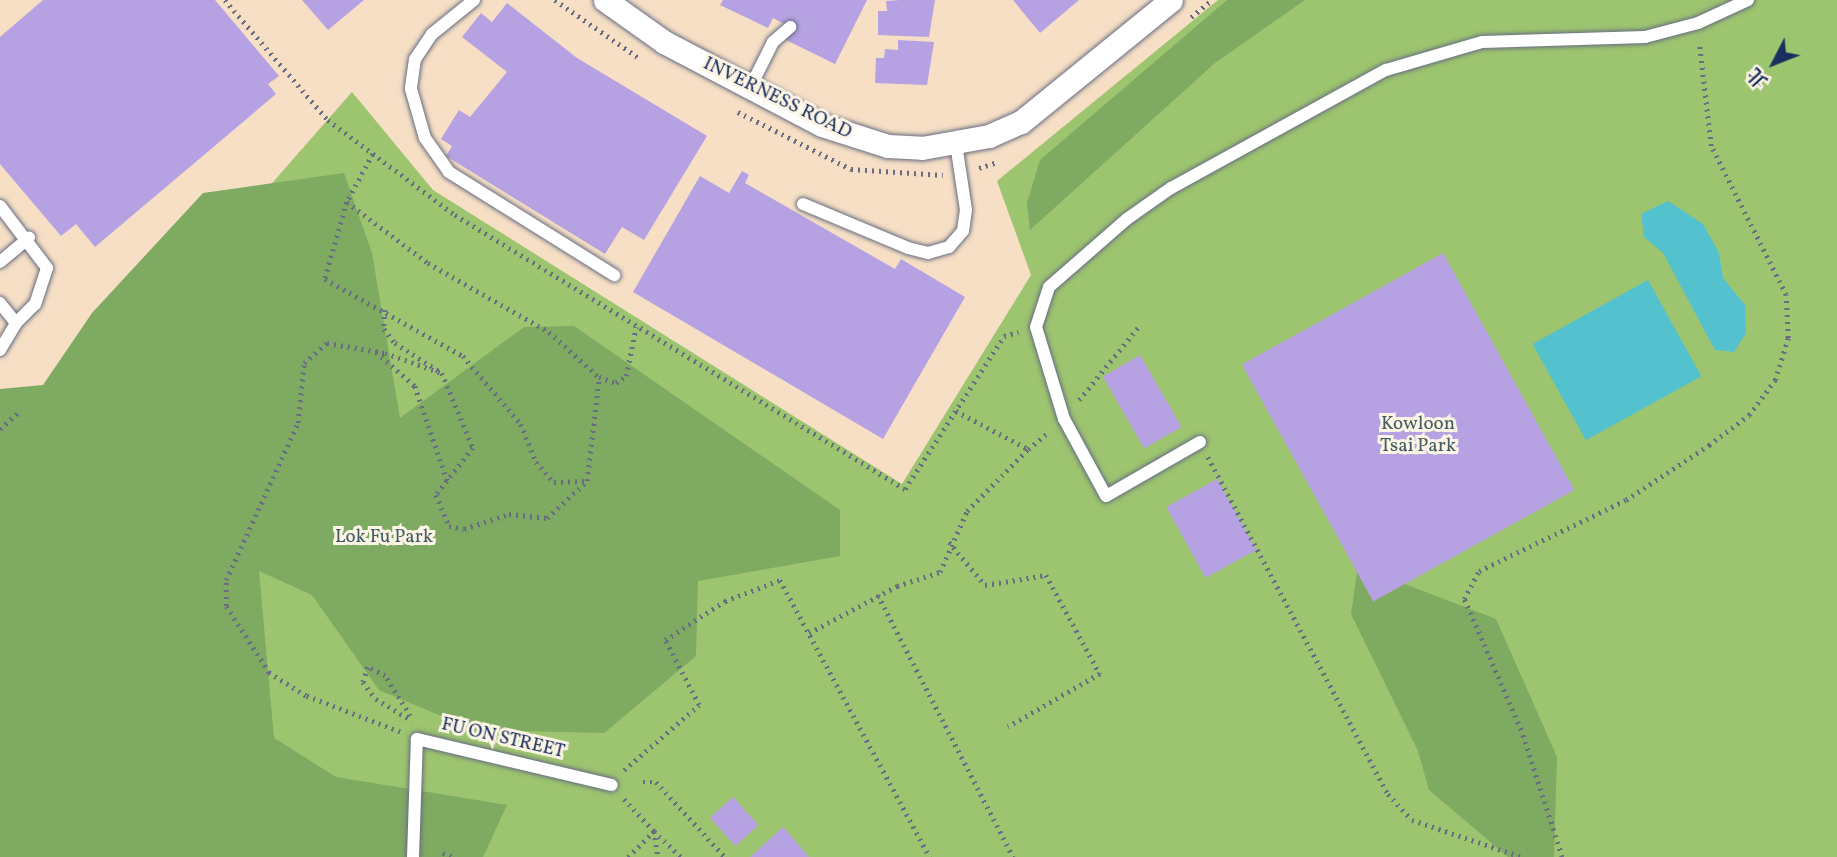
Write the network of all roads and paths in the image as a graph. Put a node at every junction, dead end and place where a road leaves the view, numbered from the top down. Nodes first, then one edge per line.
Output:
1 (225, 0) edge
2 (474, 0) edge
3 (555, 0) edge
4 (605, 0) edge
5 (1171, 0) edge
6 (1212, 0) edge
7 (1748, 0) edge
8 (1698, 23) junction
9 (1180, 26) dead end
10 (790, 27) dead end
11 (643, 60) dead end
12 (750, 88) junction
13 (724, 105) dead end
14 (956, 144) junction
15 (373, 154) junction
16 (1005, 158) dead end
17 (961, 173) junction
18 (347, 202) junction
19 (803, 204) dead end
20 (0, 206) edge
21 (29, 238) junction
22 (0, 261) edge
23 (614, 275) dead end
24 (0, 303) edge
25 (386, 310) junction
26 (16, 323) junction
27 (636, 327) junction
28 (1036, 327) junction
29 (0, 351) edge
30 (376, 352) junction
31 (442, 373) junction
32 (599, 377) junction
33 (20, 411) dead end
34 (0, 429) edge
35 (1200, 442) joint
36 (1028, 449) dead end
37 (587, 481) junction
38 (448, 484) junction
39 (949, 542) junction
40 (878, 595) junction
41 (809, 633) junction
42 (410, 716) junction
43 (1008, 727) dead end
44 (417, 739) junction
45 (643, 782) dead end
46 (612, 785) junction
47 (654, 831) junction
48 (443, 853) dead end
49 (413, 857) edge
50 (453, 857) edge
51 (628, 857) edge
52 (658, 857) edge
53 (681, 857) edge
54 (725, 857) edge
55 (930, 857) edge
56 (1013, 857) edge
57 (1522, 857) edge
58 (1562, 857) edge

1 - 15 path
2 - 23 lane
3 - 11 path
4 - 12 street, INVERNESS ROAD
5 - 14 street, INVERNESS ROAD
6 - 9 path
7 - 8 lane
8 - 28 lane
8 - 58 path
10 - 12 lane
12 - 14 street, INVERNESS ROAD
13 - 17 path
14 - 17 lane
15 - 18 path
15 - 27 path
16 - 17 path
17 - 19 lane
18 - 25 path
18 - 32 path
20 - 21 lane
21 - 22 lane
21 - 26 lane
24 - 26 lane
25 - 31 path
25 - 37 path
26 - 29 lane
27 - 28 path
27 - 32 path
28 - 35 lane
30 - 31 path
30 - 38 path
30 - 44 path
31 - 38 path
32 - 37 path
33 - 34 path
35 - 57 path
36 - 39 path
37 - 38 path
39 - 40 path
39 - 43 path
40 - 41 path
40 - 56 path
41 - 46 path
41 - 55 path
42 - 42 path
42 - 44 path
44 - 46 lane, FU ON STREET
44 - 49 lane, FU ON STREET
45 - 54 path
46 - 47 path
47 - 51 path
47 - 52 path
47 - 53 path
48 - 50 path

